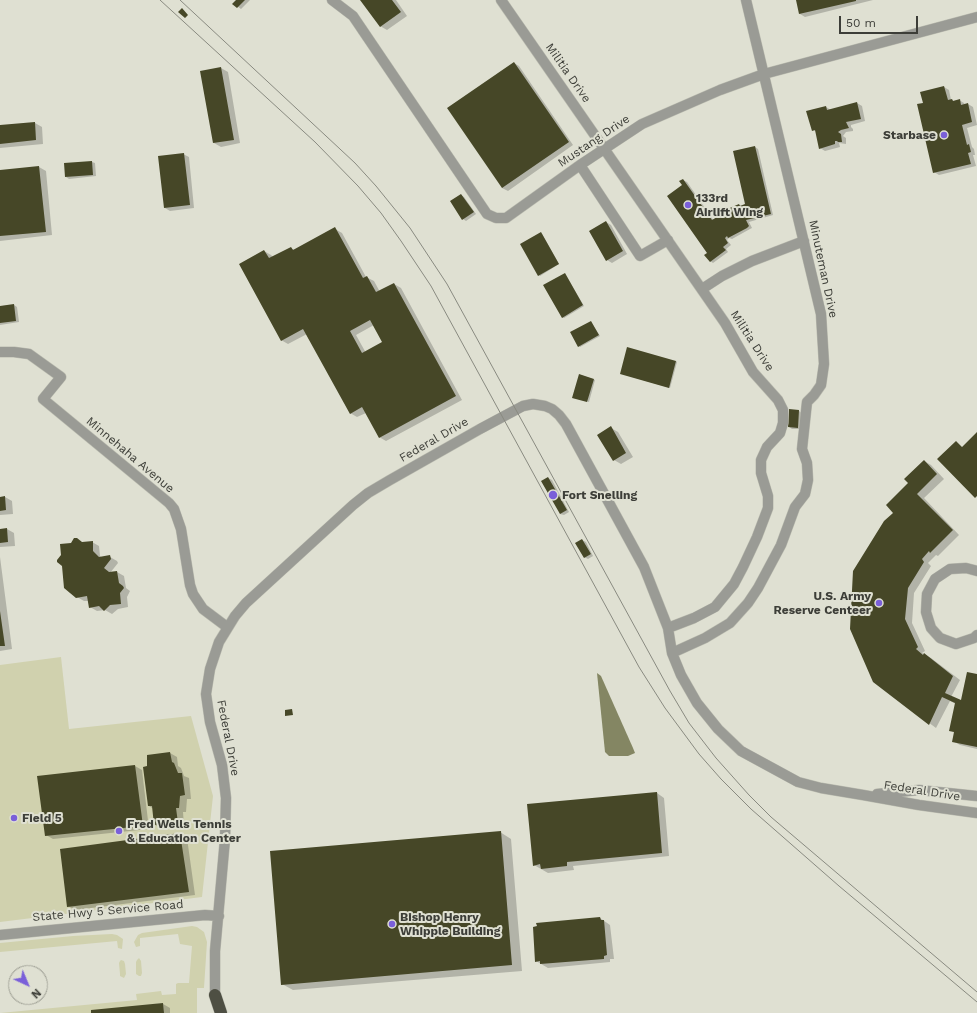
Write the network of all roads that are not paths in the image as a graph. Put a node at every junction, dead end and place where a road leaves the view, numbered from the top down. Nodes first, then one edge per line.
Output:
1 (332, 0) edge
2 (501, 0) edge
3 (746, 0) edge
4 (977, 17) edge
5 (764, 74) junction
6 (604, 150) junction
7 (580, 165) junction
8 (668, 240) junction
9 (804, 241) junction
10 (702, 288) junction
11 (0, 352) edge
12 (977, 571) edge
13 (227, 627) junction
14 (668, 628) junction
15 (977, 635) edge
16 (672, 653) junction
17 (864, 795) junction
18 (977, 796) edge
19 (977, 813) edge
20 (219, 916) junction
21 (0, 935) edge
22 (215, 994) junction
23 (213, 1013) edge
24 (221, 1013) edge

1 - 7 street, Mustang Drive
2 - 6 street, Militia Drive
3 - 5 street, Minuteman Drive
4 - 5 street, Mustang Drive
5 - 6 street, Mustang Drive
5 - 9 street, Minuteman Drive
6 - 7 street, Mustang Drive
6 - 8 street, Militia Drive
7 - 8 street
8 - 10 street, Militia Drive
9 - 10 street
9 - 16 street, Minuteman Drive
10 - 14 street, Militia Drive
11 - 13 street, Minnehaha Avenue
12 - 15 street
13 - 14 street, Federal Drive
13 - 20 street, Federal Drive
14 - 16 street, Federal Drive
16 - 17 street, Federal Drive
17 - 18 street, Federal Drive
17 - 19 street, Federal Drive
20 - 21 street, State Hwy 5 Service Road
20 - 22 street, Federal Drive
22 - 23 highway
22 - 24 highway

